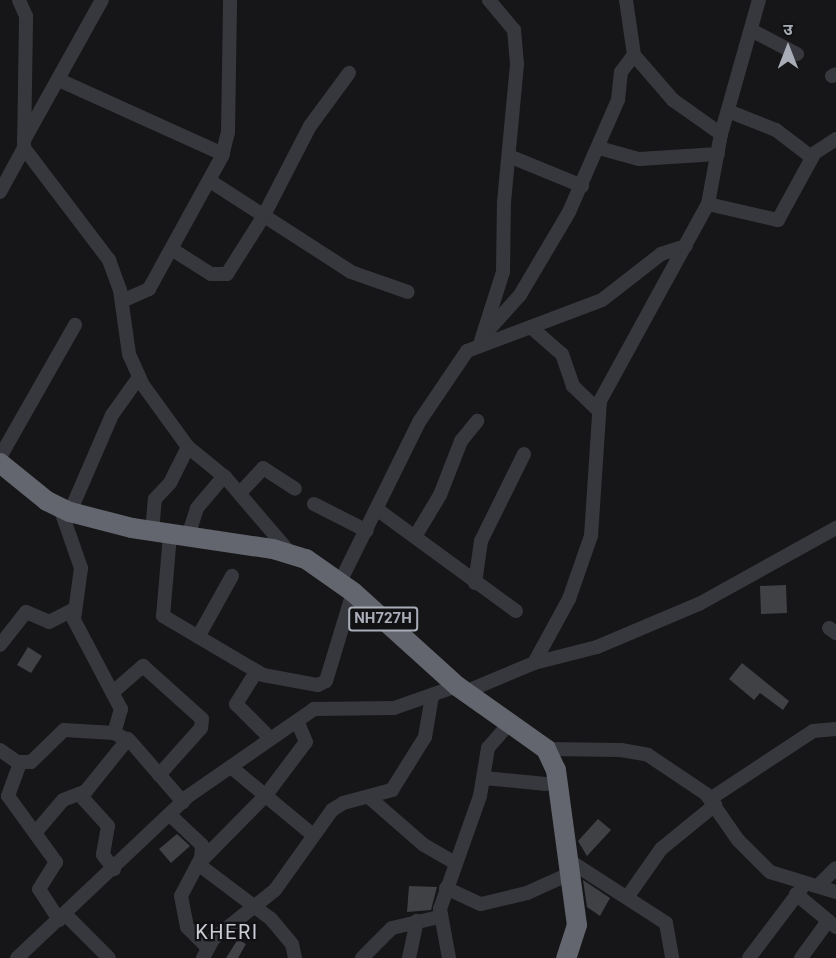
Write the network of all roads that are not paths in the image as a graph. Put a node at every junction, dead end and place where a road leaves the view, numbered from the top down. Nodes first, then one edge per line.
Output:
1 (102, 0) edge
2 (230, 0) edge
3 (489, 0) edge
4 (626, 0) edge
5 (759, 0) edge
6 (24, 2) edge
7 (752, 30) junction
8 (797, 54) dead end
9 (634, 55) junction
10 (350, 73) dead end
11 (59, 80) junction
12 (728, 111) junction
13 (722, 134) junction
14 (836, 139) edge
15 (24, 144) junction
16 (599, 148) junction
17 (223, 154) junction
18 (718, 154) junction
19 (509, 156) junction
20 (813, 156) junction
21 (210, 181) junction
22 (582, 186) junction
23 (0, 192) edge
24 (708, 204) junction
25 (263, 217) junction
26 (686, 246) junction
27 (173, 250) junction
28 (408, 292) dead end
29 (122, 301) junction
30 (75, 326) dead end
31 (533, 329) junction
32 (482, 340) junction
33 (139, 378) junction
34 (599, 411) junction
35 (477, 421) dead end
36 (188, 447) junction
37 (524, 454) dead end
38 (0, 457) edge
39 (0, 464) edge
40 (224, 476) junction
41 (295, 489) dead end
42 (240, 493) junction
43 (314, 504) dead end
44 (65, 510) junction
45 (378, 510) junction
46 (836, 528) edge
47 (367, 531) junction
48 (170, 534) junction
49 (416, 535) junction
50 (291, 554) junction
51 (232, 576) dead end
52 (475, 583) junction
53 (347, 587) junction
54 (73, 610) junction
55 (516, 611) dead end
56 (198, 637) junction
57 (0, 645) edge
58 (534, 663) junction
59 (256, 672) junction
60 (322, 684) junction
61 (461, 689) junction
62 (112, 692) junction
63 (432, 696) junction
64 (318, 708) junction
65 (297, 721) junction
66 (510, 723) junction
67 (836, 729) edge
68 (114, 733) junction
69 (128, 739) junction
70 (272, 739) junction
71 (546, 749) junction
72 (0, 750) edge
73 (20, 763) junction
74 (231, 767) junction
75 (159, 775) junction
76 (483, 778) junction
77 (546, 784) dead end
78 (80, 795) junction
79 (266, 795) junction
80 (371, 799) junction
81 (183, 802) junction
82 (712, 802) junction
83 (170, 816) junction
84 (35, 832) junction
85 (313, 835) junction
86 (454, 862) junction
87 (198, 864) junction
88 (566, 867) junction
89 (836, 868) edge
90 (114, 869) junction
91 (447, 888) junction
92 (806, 888) junction
93 (836, 892) edge
94 (628, 896) junction
95 (256, 906) junction
96 (62, 917) junction
97 (439, 917) junction
98 (417, 921) junction
99 (832, 924) edge
100 (205, 952) edge
101 (453, 957) edge
102 (17, 958) edge
103 (109, 958) edge
104 (295, 958) edge
105 (362, 958) edge
106 (410, 958) edge
107 (566, 958) edge
108 (672, 958) edge
109 (749, 958) edge
110 (801, 958) edge

1 - 11 street
2 - 17 street
3 - 19 street
4 - 9 street
5 - 7 street
6 - 15 street
7 - 8 street
7 - 12 street
9 - 13 street
9 - 16 street
10 - 25 street
11 - 15 street
11 - 17 street
12 - 13 street
12 - 20 street
13 - 18 street
14 - 20 street
15 - 23 street
15 - 29 street
16 - 18 street
16 - 22 street
17 - 21 street
18 - 24 street
19 - 22 street
19 - 32 street
20 - 24 street
21 - 25 street
21 - 27 street
22 - 32 street
24 - 26 street
25 - 27 street
25 - 28 street
26 - 31 street
26 - 34 street
27 - 29 street
29 - 33 street
30 - 38 street
31 - 32 street
31 - 34 street
32 - 45 street
33 - 36 street
33 - 44 street
34 - 58 street
35 - 49 street
36 - 40 street
36 - 48 street
37 - 52 street
39 - 44 highway, NH727H
40 - 42 street
40 - 48 street
41 - 42 street
42 - 50 street
43 - 47 street
44 - 48 highway, NH727H
44 - 54 street
45 - 47 street
45 - 49 street
46 - 58 street
47 - 53 street
48 - 50 highway, NH727H
48 - 56 street
49 - 52 street
50 - 53 highway, NH727H
51 - 56 street
52 - 55 street
53 - 60 street
53 - 61 highway, NH727H
54 - 57 street
54 - 62 street
56 - 59 street
58 - 61 street
59 - 60 street
59 - 70 street
60 - 64 street
61 - 63 street
61 - 66 highway, NH727H
62 - 68 street
62 - 75 street
63 - 64 street
63 - 80 street
64 - 65 street
65 - 70 street
65 - 79 street
66 - 71 highway, NH727H
66 - 76 street
67 - 82 street
68 - 69 street
68 - 73 street
69 - 75 street
69 - 78 street
70 - 74 street
71 - 82 street
71 - 88 highway
72 - 73 street
73 - 84 street
74 - 79 street
74 - 81 street
75 - 81 street
76 - 77 street
76 - 86 street
78 - 84 street
78 - 90 street
79 - 85 street
79 - 87 street
80 - 85 street
80 - 86 street
81 - 83 street
82 - 92 street
82 - 94 street
83 - 87 street
83 - 90 street
84 - 96 street
85 - 95 street
86 - 91 street
87 - 95 street
87 - 100 street
88 - 91 street
88 - 94 street
88 - 107 highway
89 - 92 street
90 - 96 street
91 - 97 street
92 - 93 street
92 - 99 street
92 - 109 street
94 - 108 street
95 - 100 street
95 - 104 street
96 - 102 street
96 - 103 street
97 - 98 street
97 - 101 street
98 - 105 street
98 - 106 street
99 - 110 street

